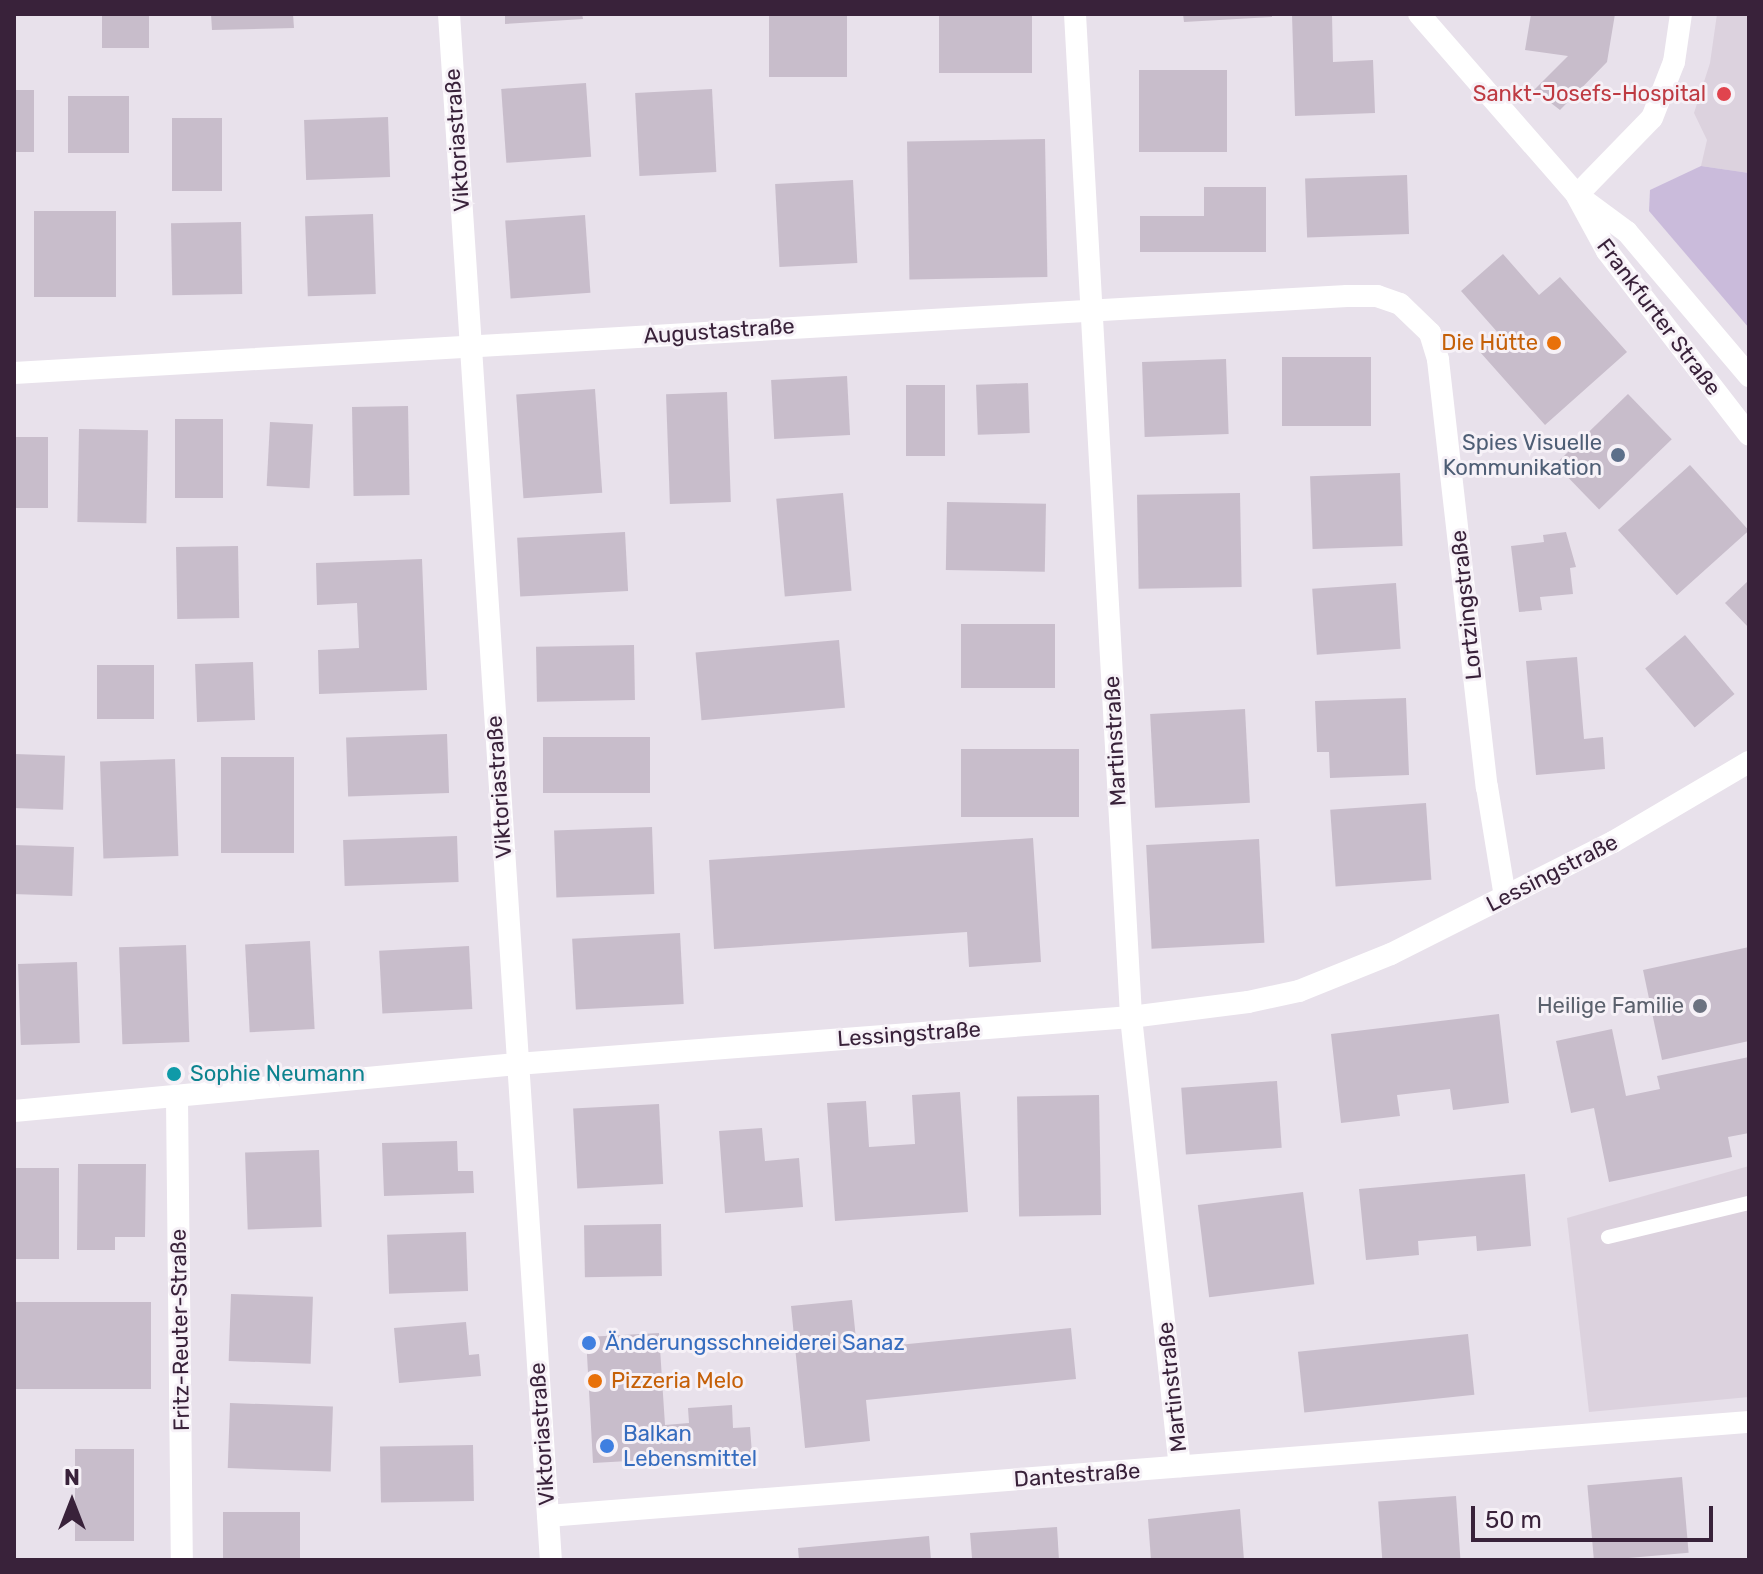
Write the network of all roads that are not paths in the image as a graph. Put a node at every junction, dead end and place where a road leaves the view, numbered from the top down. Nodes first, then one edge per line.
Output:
1 (449, 14) edge
2 (1075, 14) edge
3 (1419, 14) edge
4 (1681, 14) edge
5 (1577, 195) junction
6 (1090, 312) junction
7 (1418, 317) joint
8 (471, 348) junction
9 (14, 373) edge
10 (1749, 376) edge
11 (1749, 435) edge
12 (1749, 762) edge
13 (1505, 897) junction
14 (1131, 1017) junction
15 (517, 1064) junction
16 (177, 1099) junction
17 (14, 1111) edge
18 (1749, 1203) edge
19 (1608, 1237) dead end
20 (1749, 1422) edge
21 (1180, 1466) junction
22 (548, 1516) junction
23 (182, 1560) edge
24 (551, 1560) edge

1 - 8 street, Viktoriastraße
2 - 6 street, Martinstraße
3 - 5 street, Frankfurter Straße
4 - 5 street
5 - 10 street, Frankfurter Straße
5 - 11 street, Frankfurter Straße
6 - 7 street, Augustastraße
6 - 8 street, Augustastraße
6 - 14 street, Martinstraße
7 - 13 street, Lortzingstraße
8 - 9 street, Augustastraße
8 - 15 street, Viktoriastraße
12 - 13 street, Lessingstraße
13 - 14 street, Lessingstraße
14 - 15 street, Lessingstraße
14 - 21 street, Martinstraße
15 - 16 street, Lessingstraße
15 - 22 street, Viktoriastraße
16 - 17 street, Lessingstraße
16 - 23 street, Fritz-Reuter-Straße
18 - 19 lane
20 - 21 street, Dantestraße
21 - 22 street, Dantestraße
22 - 24 street, Viktoriastraße

